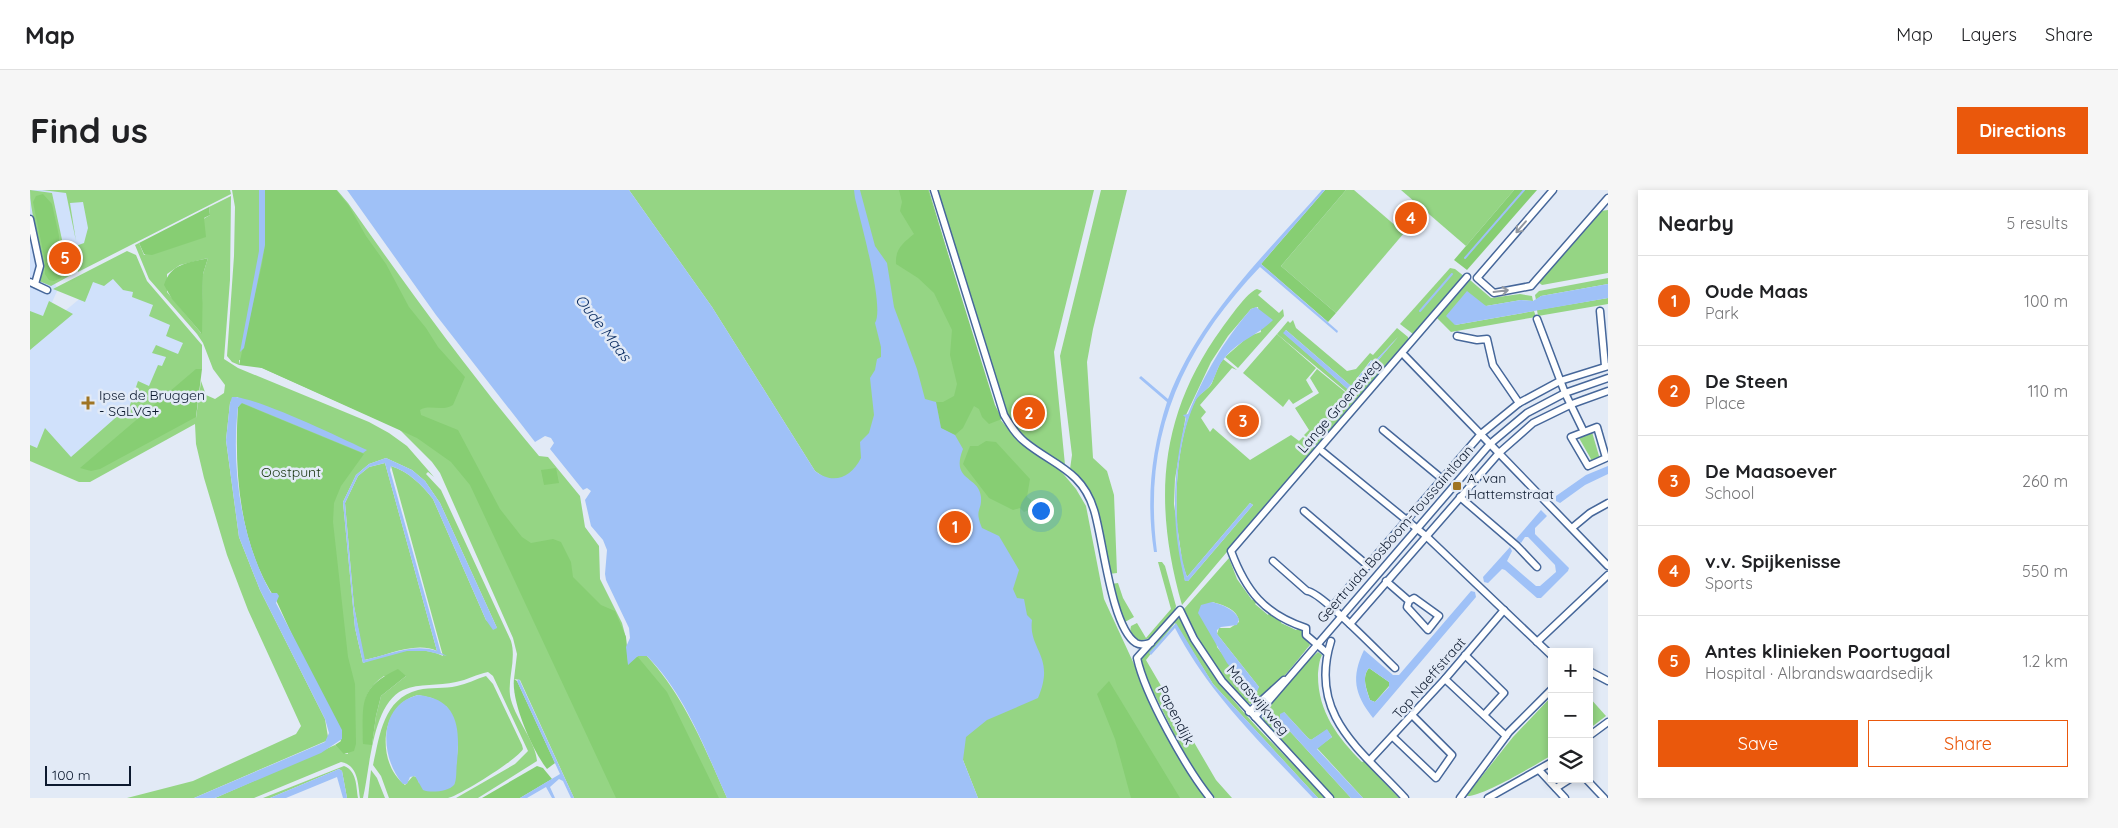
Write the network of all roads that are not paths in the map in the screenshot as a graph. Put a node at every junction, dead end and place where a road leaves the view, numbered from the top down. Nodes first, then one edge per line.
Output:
1 (934, 190) edge
2 (1552, 190) edge
3 (1608, 198) edge
4 (1600, 207) junction
5 (1608, 207) edge
6 (30, 219) edge
7 (1467, 277) dead end
8 (32, 283) edge
9 (47, 290) dead end
10 (1600, 311) dead end
11 (1537, 319) dead end
12 (1457, 336) dead end
13 (1405, 356) dead end
14 (1606, 366) edge
15 (1608, 378) edge
16 (1560, 381) junction
17 (1608, 391) edge
18 (1565, 393) junction
19 (1519, 403) junction
20 (1572, 404) junction
21 (1383, 430) dead end
22 (1583, 430) junction
23 (1481, 434) junction
24 (1490, 444) junction
25 (1323, 452) dead end
26 (1499, 452) junction
27 (1441, 478) junction
28 (1460, 497) junction
29 (1608, 503) edge
30 (1304, 511) dead end
31 (1406, 520) junction
32 (1416, 528) junction
33 (1572, 528) junction
34 (1426, 536) junction
35 (1273, 561) dead end
36 (1368, 565) junction
37 (1608, 566) edge
38 (1536, 567) dead end
39 (1608, 575) edge
40 (1386, 581) junction
41 (1409, 601) junction
42 (1331, 608) junction
43 (1504, 610) junction
44 (1340, 616) junction
45 (1350, 624) junction
46 (1331, 641) dead end
47 (1537, 642) junction
48 (1151, 643) junction
49 (1316, 644) junction
50 (1548, 652) edge
51 (1327, 653) junction
52 (1465, 655) junction
53 (1395, 668) dead end
54 (1593, 673) edge
55 (1289, 676) junction
56 (1445, 679) junction
57 (1608, 681) edge
58 (1548, 693) edge
59 (1249, 712) junction
60 (1412, 715) junction
61 (1484, 715) junction
62 (1254, 717) junction
63 (1608, 722) edge
64 (1593, 733) edge
65 (1506, 736) junction
66 (1393, 737) junction
67 (1370, 760) junction
68 (1548, 764) edge
69 (1539, 770) junction
70 (1564, 783) edge
71 (1590, 783) edge
72 (1556, 788) junction
73 (1210, 798) edge
74 (1330, 798) edge
75 (1405, 798) edge
76 (1460, 798) edge
77 (1488, 798) edge
78 (1566, 798) edge
79 (1604, 798) edge

1 - 48 street
2 -> 4 street
3 - 4 street
4 - 5 street
6 - 8 street
7 - 49 street, Lange Groeneweg
8 - 9 street
10 - 14 street
11 - 16 street
12 - 19 street
13 - 23 street
14 - 16 street
15 - 18 street, Geertruida Bosboom-Toussaintlaan
16 - 18 street
16 - 19 street
17 - 20 street
18 - 20 street
18 - 24 street, Geertruida Bosboom-Toussaintlaan
19 - 23 street
20 - 22 street
20 - 26 street
21 - 27 street
22 - 22 street
23 - 24 street
23 - 27 street
24 - 26 street
24 - 32 street, Geertruida Bosboom-Toussaintlaan
25 - 31 street
26 - 28 street
26 - 33 street
27 - 31 street
28 - 34 street
28 - 38 street
29 - 33 street
30 - 36 street
31 - 32 street
31 - 36 street
32 - 34 street
32 - 44 street, Geertruida Bosboom-Toussaintlaan
33 - 37 street
34 - 40 street
34 - 43 street
35 - 42 street
36 - 42 street
39 - 47 street
40 - 41 street
40 - 45 street
41 - 41 street
42 - 44 street
43 - 47 street
43 - 52 street, Top Naeffstraat
44 - 45 street
44 - 49 street, Geertruida Bosboom-Toussaintlaan
45 - 53 street
46 - 51 street
47 - 50 street
48 - 59 street, Maaswijkweg
48 - 73 street, Papendijk
49 - 51 street
49 - 55 street, Geertruida Bosboom-Toussaintlaan
51 - 67 street
52 - 56 street, Top Naeffstraat
52 - 61 street
54 - 57 street
55 - 59 street, Geertruida Bosboom-Toussaintlaan
55 - 62 street, Geertruida Bosboom-Toussaintlaan
56 - 60 street, Top Naeffstraat
56 - 61 street
58 - 65 street
59 - 62 street, Maaswijkweg
60 - 66 street, Top Naeffstraat
60 - 66 street
61 - 65 street
62 - 74 street, Maaswijkweg
63 - 64 street
65 - 76 street
66 - 67 street, Top Naeffstraat
67 - 75 street
68 - 69 street
69 - 72 street
69 - 77 street
70 - 72 street
71 - 79 street
72 - 78 street

